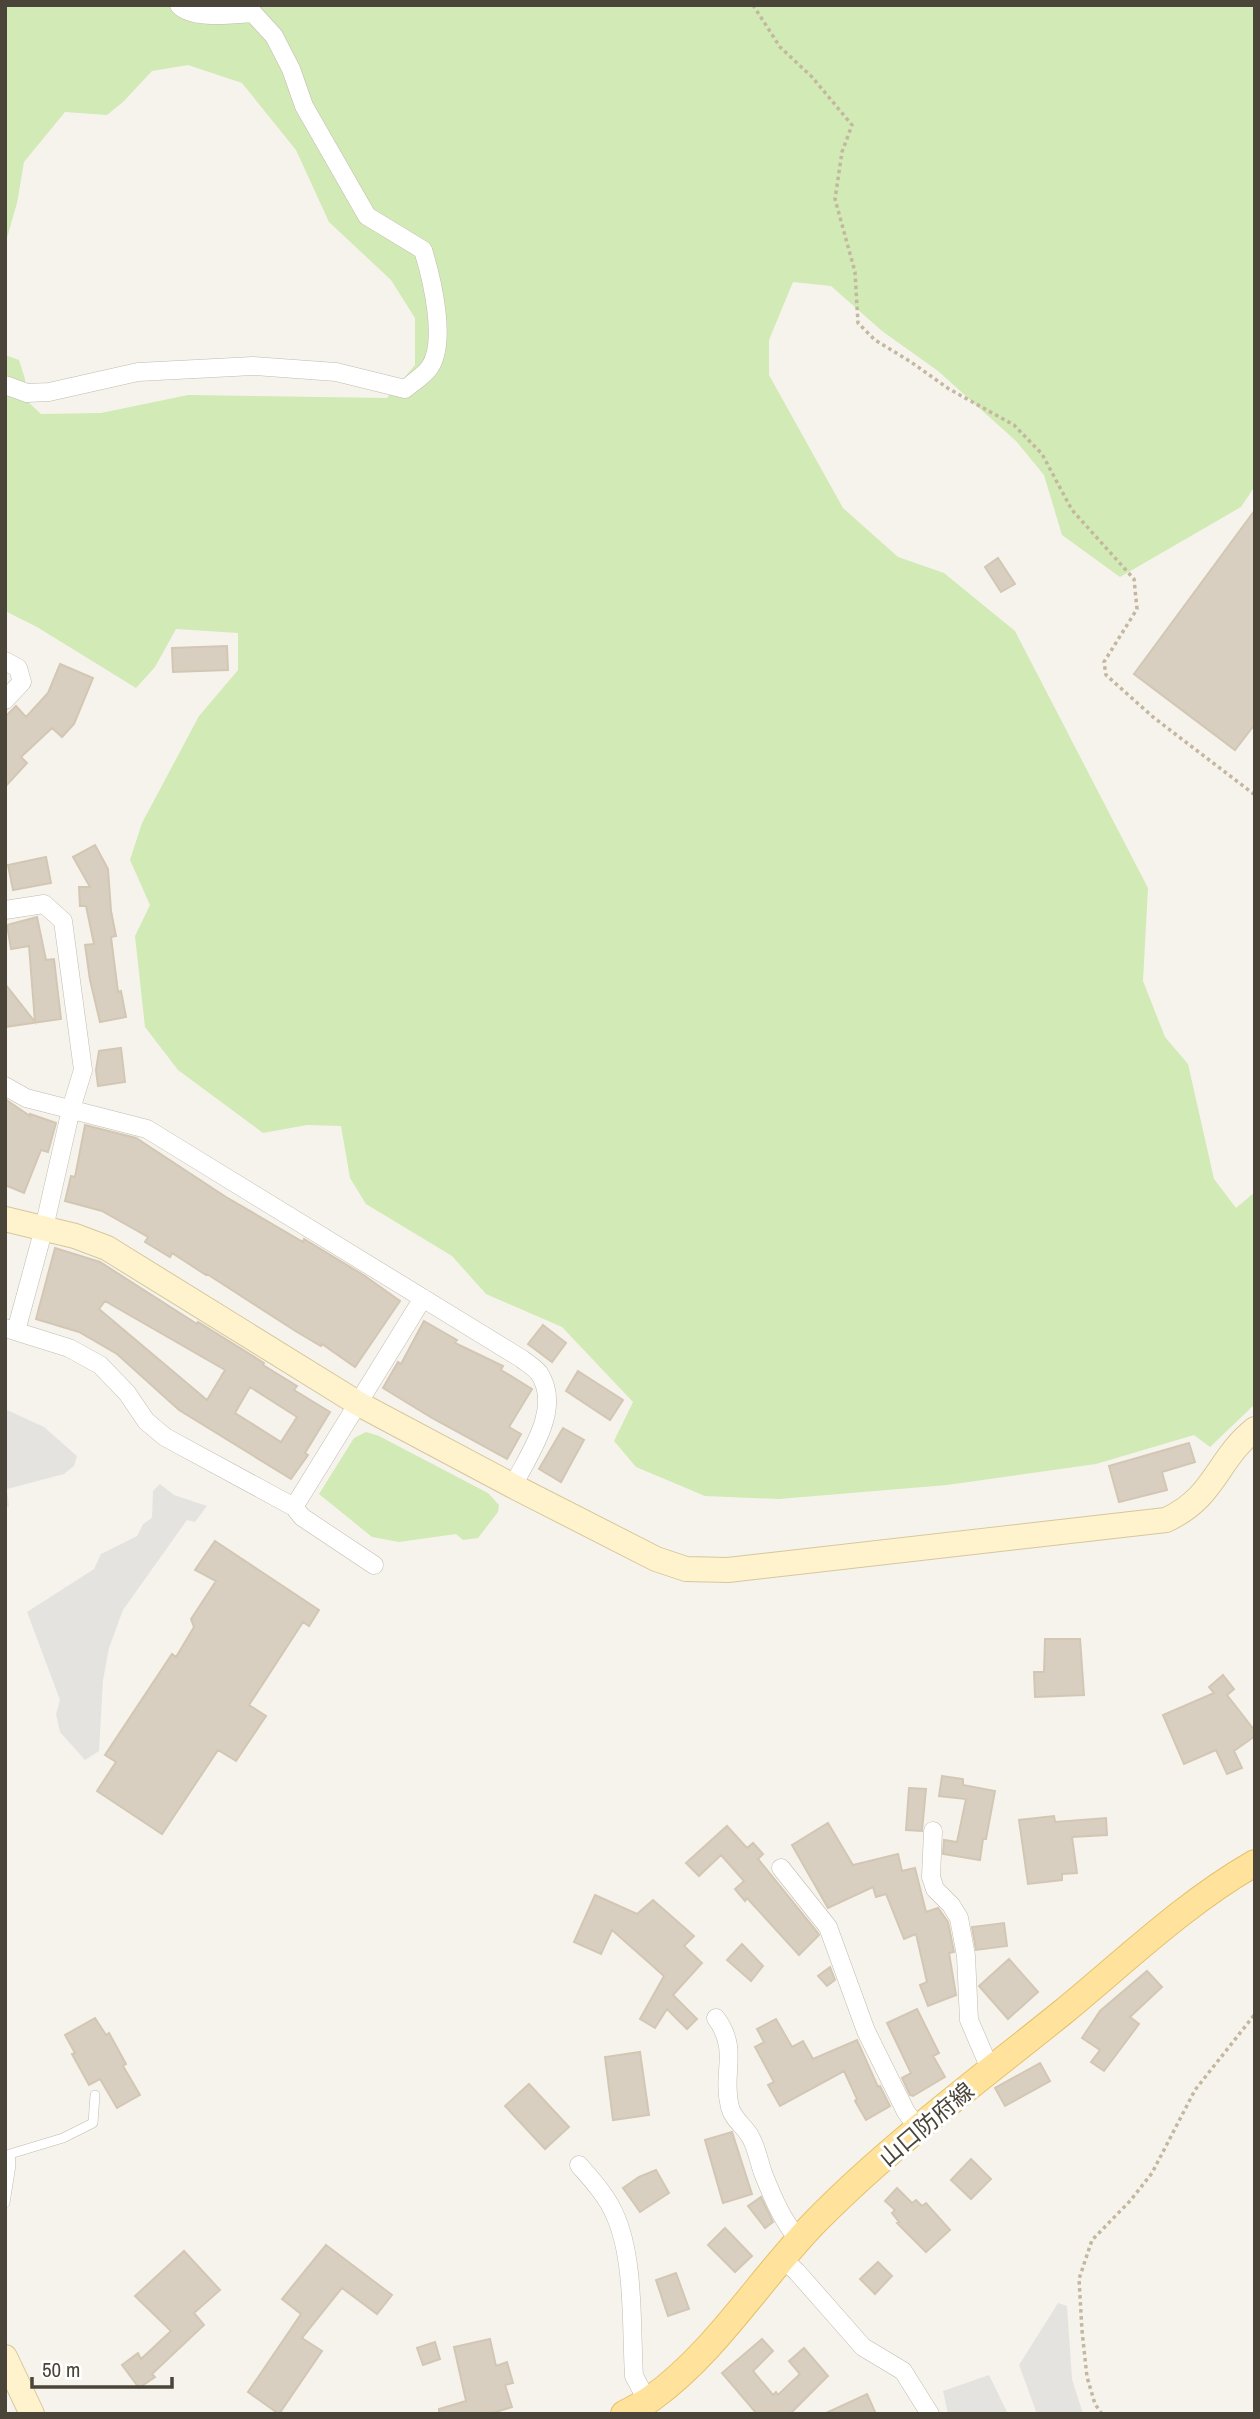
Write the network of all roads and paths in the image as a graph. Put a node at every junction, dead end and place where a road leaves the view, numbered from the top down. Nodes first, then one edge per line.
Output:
1 (179, 5) edge
2 (753, 5) edge
3 (5, 385) edge
4 (5, 661) edge
5 (5, 700) edge
6 (1255, 795) edge
7 (5, 910) edge
8 (5, 1086) edge
9 (71, 1109) junction
10 (5, 1219) edge
11 (44, 1228) junction
12 (423, 1298) junction
13 (11, 1330) edge
14 (359, 1404) junction
15 (1255, 1429) edge
16 (513, 1486) junction
17 (295, 1507) junction
18 (374, 1565) dead end
19 (933, 1831) dead end
20 (1255, 1863) edge
21 (781, 1868) dead end
22 (1255, 2014) edge
23 (716, 2018) dead end
24 (991, 2071) junction
25 (95, 2095) dead end
26 (919, 2129) junction
27 (579, 2165) dead end
28 (5, 2203) edge
29 (790, 2249) junction
30 (5, 2357) edge
31 (634, 2409) edge
32 (32, 2414) edge
33 (930, 2414) edge
34 (1102, 2414) edge

1 - 3 street
2 - 6 path
4 - 5 street
7 - 9 street
8 - 9 street
9 - 11 street
9 - 12 street
10 - 11 street
11 - 13 street
11 - 14 street
12 - 14 street
12 - 16 street
13 - 17 street
14 - 16 street
14 - 17 street
15 - 16 street
17 - 18 street
19 - 24 street
20 - 24 main road, 山口防府線
21 - 26 street
22 - 34 path
23 - 29 street
24 - 26 main road, 山口防府線
25 - 28 lane
26 - 29 main road, 山口防府線
27 - 31 street
29 - 31 main road, 山口防府線
29 - 33 street
30 - 32 street

